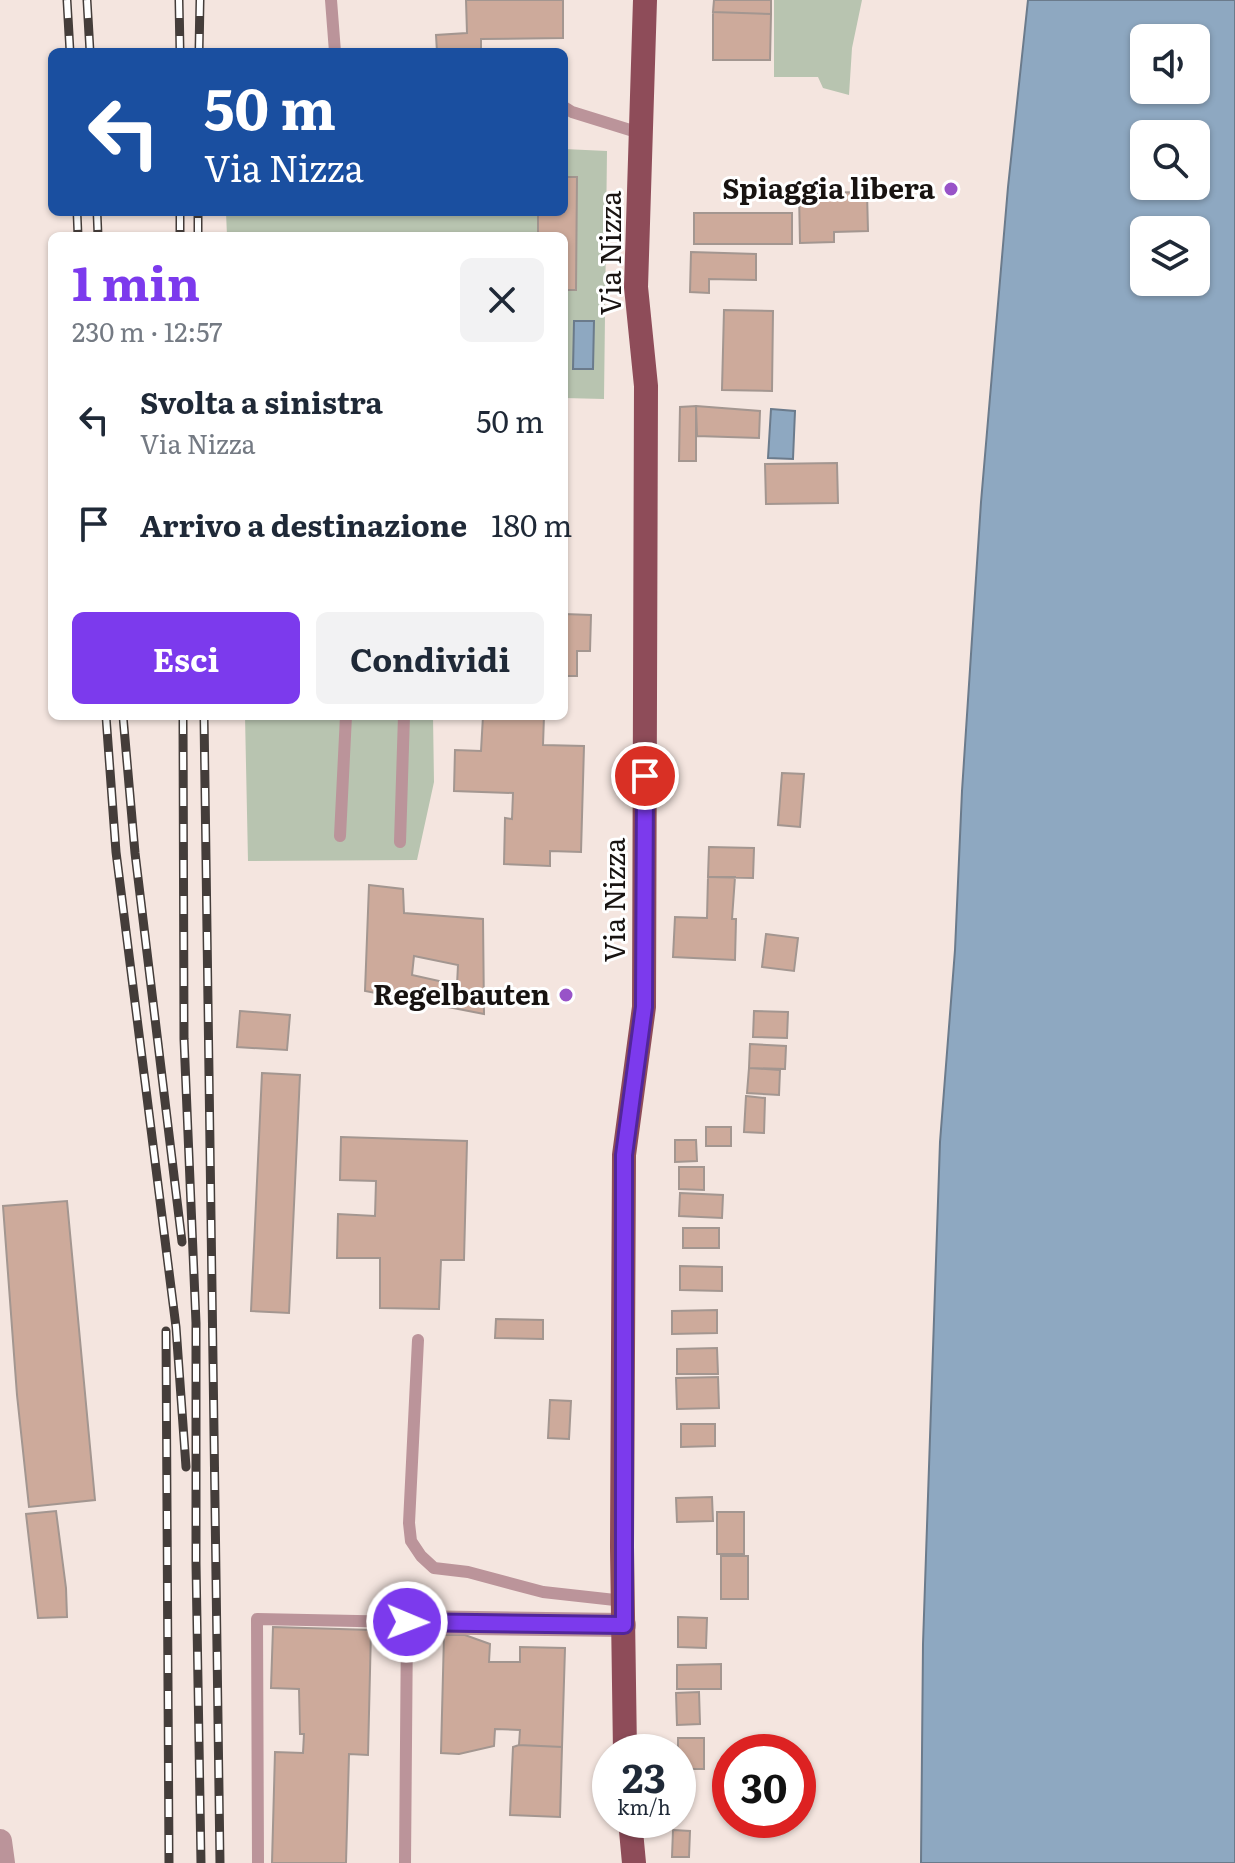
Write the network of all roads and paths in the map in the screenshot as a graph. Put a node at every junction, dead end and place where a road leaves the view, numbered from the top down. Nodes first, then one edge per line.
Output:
1 (331, 0) edge
2 (645, 0) edge
3 (335, 48) edge
4 (568, 110) edge
5 (643, 134) junction
6 (346, 720) edge
7 (404, 720) edge
8 (340, 836) dead end
9 (400, 842) dead end
10 (418, 1340) dead end
11 (624, 1613) junction
12 (407, 1622) junction
13 (625, 1734) edge
14 (632, 1838) edge
15 (0, 1841) edge
16 (3, 1863) edge
17 (258, 1863) edge
18 (405, 1863) edge
19 (634, 1863) edge

1 - 3 lane
2 - 5 main road, Via Nizza
4 - 5 lane
5 - 11 main road, Via Nizza
6 - 8 lane
7 - 9 lane
10 - 11 lane
11 - 12 street
11 - 13 main road, Via Nizza
12 - 17 lane
12 - 18 lane
14 - 19 main road
15 - 16 street

